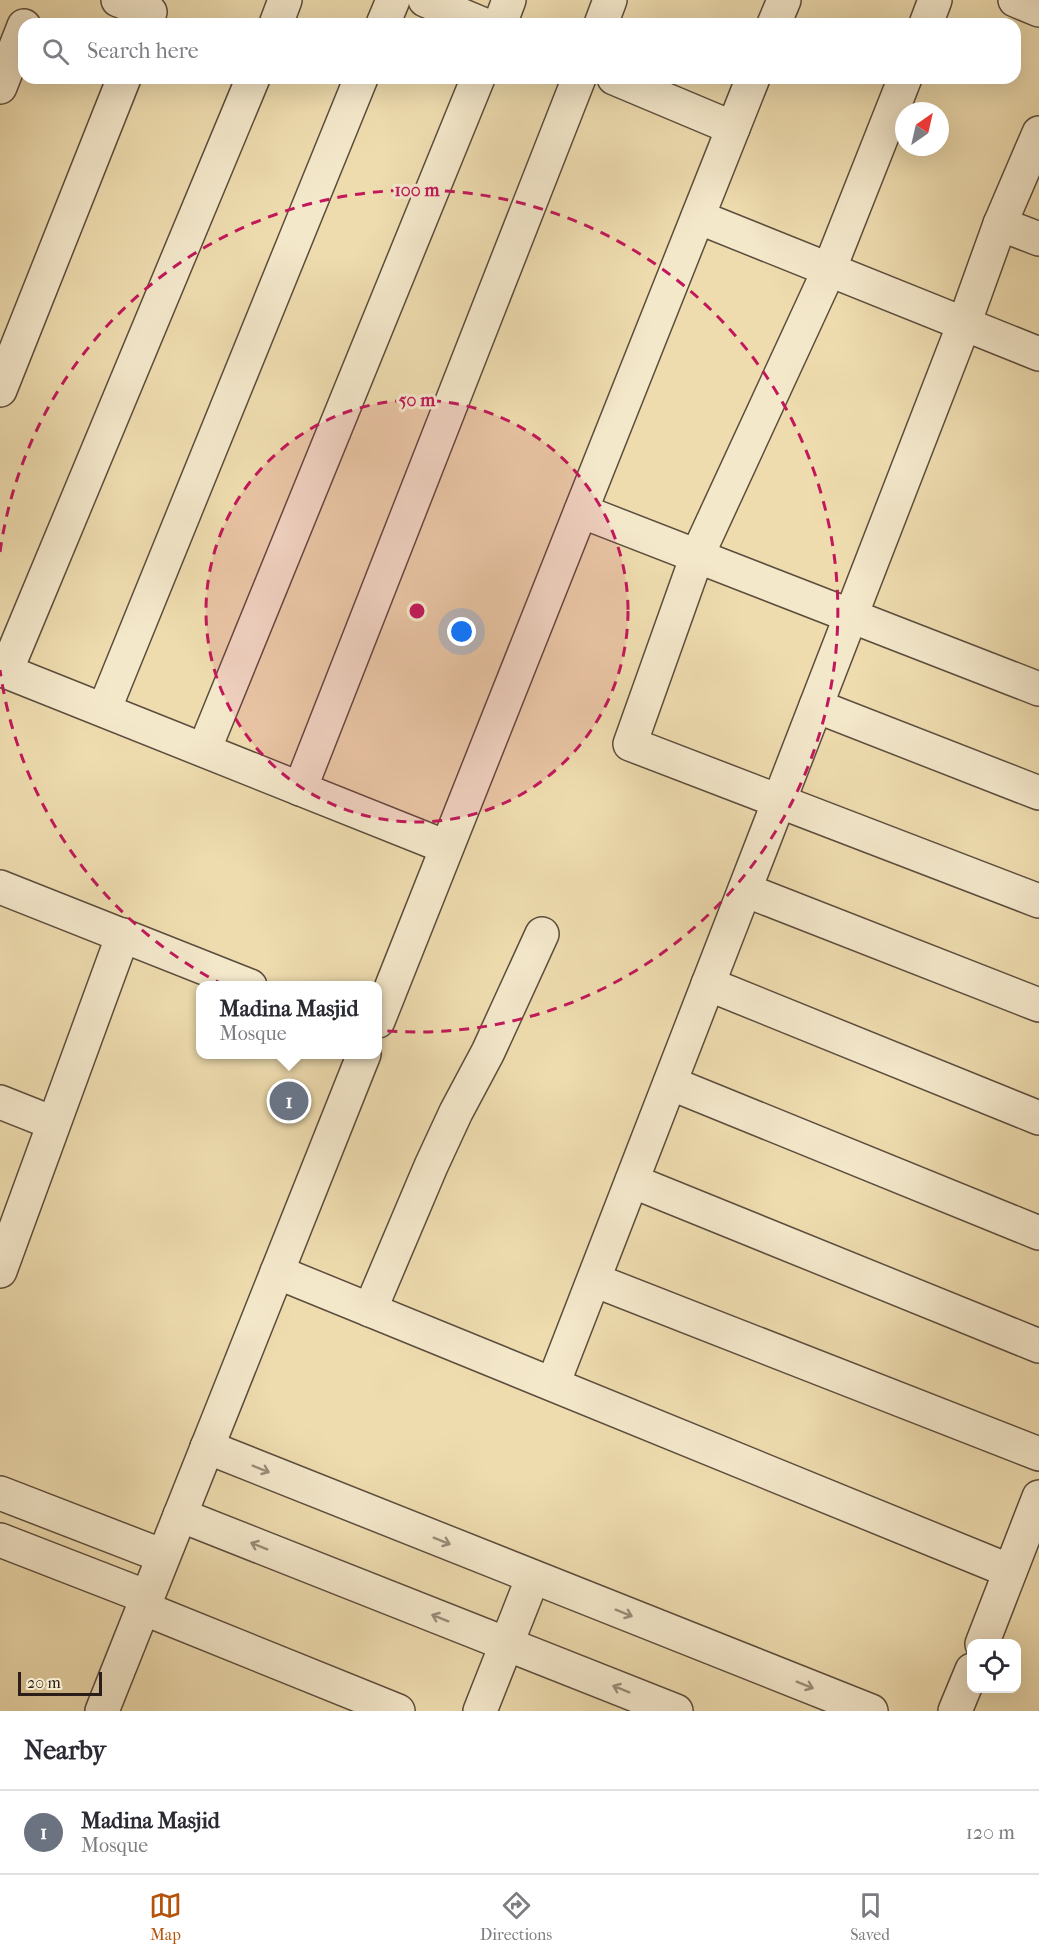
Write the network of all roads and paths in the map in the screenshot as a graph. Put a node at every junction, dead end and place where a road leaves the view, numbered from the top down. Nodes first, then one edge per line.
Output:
1 (34, 0) edge
2 (118, 0) edge
3 (285, 0) edge
4 (393, 0) edge
5 (425, 0) edge
6 (509, 0) edge
7 (610, 0) edge
8 (784, 0) edge
9 (935, 0) edge
10 (1015, 0) edge
11 (1039, 10) edge
12 (150, 12) edge
13 (28, 18) edge
14 (278, 18) edge
15 (386, 18) edge
16 (468, 18) edge
17 (502, 18) edge
18 (603, 18) edge
19 (776, 18) edge
20 (928, 18) edge
21 (18, 42) edge
22 (122, 84) edge
23 (250, 84) edge
24 (359, 84) edge
25 (476, 84) edge
26 (577, 84) edge
27 (628, 84) edge
28 (751, 84) edge
29 (903, 84) edge
30 (0, 87) edge
31 (733, 128) junction
32 (1039, 133) edge
33 (698, 217) junction
34 (1000, 224) junction
35 (1039, 239) edge
36 (829, 270) junction
37 (964, 324) junction
38 (1039, 354) edge
39 (0, 390) edge
40 (580, 511) junction
41 (697, 556) junction
42 (851, 616) junction
43 (3, 670) edge
44 (1039, 689) edge
45 (816, 706) junction
46 (104, 710) junction
47 (204, 750) junction
48 (300, 789) junction
49 (1039, 793) edge
50 (779, 800) junction
51 (446, 847) junction
52 (0, 887) edge
53 (745, 890) junction
54 (1039, 901) edge
55 (542, 934) dead end
56 (123, 935) junction
57 (238, 981) edge
58 (708, 984) junction
59 (1039, 1005) edge
60 (382, 1011) edge
61 (362, 1059) edge
62 (670, 1083) junction
63 (0, 1102) edge
64 (1039, 1118) edge
65 (53, 1123) junction
66 (632, 1180) junction
67 (1039, 1233) edge
68 (0, 1271) edge
69 (277, 1272) junction
70 (594, 1280) junction
71 (370, 1310) junction
72 (1039, 1346) edge
73 (553, 1384) junction
74 (207, 1447) junction
75 (1039, 1454) edge
76 (0, 1492) edge
77 (1039, 1497) edge
78 (180, 1515) junction
79 (0, 1540) edge
80 (164, 1556) junction
81 (1010, 1571) junction
82 (533, 1577) junction
83 (145, 1603) junction
84 (984, 1639) edge
85 (507, 1644) junction
86 (967, 1683) edge
87 (102, 1711) edge
88 (398, 1711) edge
89 (480, 1711) edge
90 (676, 1711) edge
91 (871, 1711) edge
92 (956, 1711) edge

1 - 13 street
2 - 12 street
3 - 14 street
4 - 15 street
5 - 16 street
6 - 17 street
7 - 18 street
8 - 19 street
9 - 20 street
10 - 11 street
21 - 30 street
22 - 39 street
23 - 43 street
24 - 46 street
25 - 47 street
26 - 48 street
27 - 31 street
28 - 31 street
29 - 36 street
31 - 33 street
32 - 34 street
33 - 36 street
33 - 40 street
34 - 35 street
34 - 37 street
36 - 37 street
36 - 41 street
37 - 38 street
37 - 42 street
40 - 41 street
40 - 51 street
41 - 42 street
41 - 50 street
42 - 44 street
42 - 45 street
43 - 46 street
45 - 49 street
45 - 50 street
46 - 47 street
47 - 48 street
48 - 51 street
50 - 53 street
50 - 54 street
51 - 60 street
52 - 56 street
53 - 58 street
53 - 59 street
55 - 71 street
56 - 57 street
56 - 65 street
58 - 62 street
58 - 64 street
61 - 69 street
62 - 66 street
62 - 67 street
63 - 65 street
65 - 68 street
66 - 70 street
66 - 72 street
69 - 71 street
69 - 74 street
70 - 73 street
70 - 75 street
71 - 73 street
73 - 81 street
74 - 78 street
74 -> 82 street
76 - 80 street
77 - 81 street
78 - 80 street
85 -> 78 street
79 - 83 street
80 - 83 street
81 - 84 street
82 - 85 street
82 -> 91 street
83 - 87 street
83 - 88 street
85 - 89 street
90 -> 85 street
86 - 92 street

